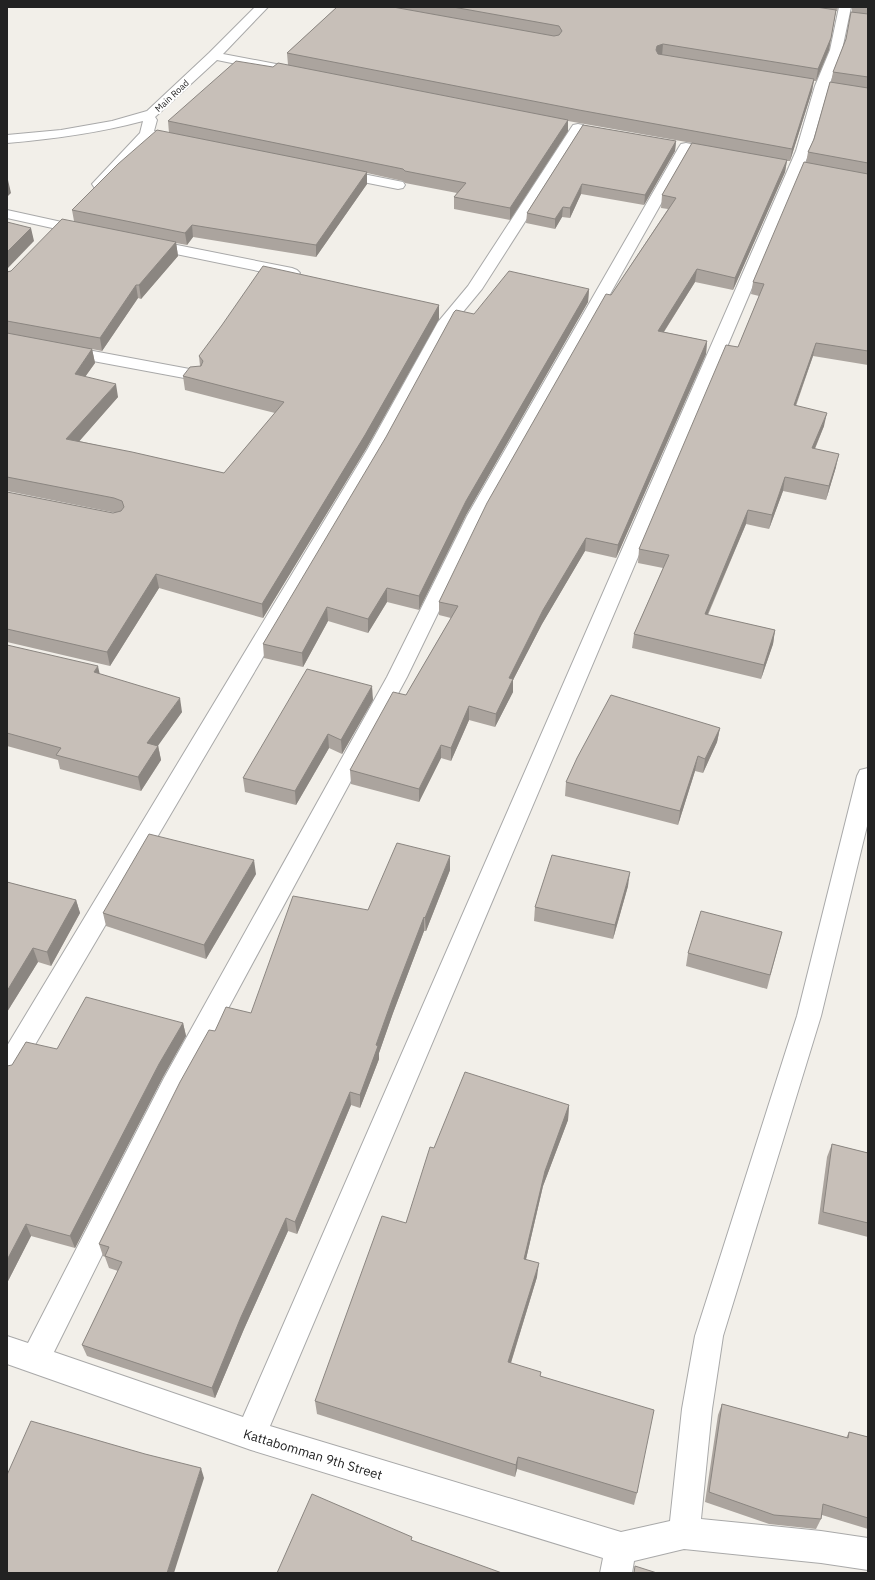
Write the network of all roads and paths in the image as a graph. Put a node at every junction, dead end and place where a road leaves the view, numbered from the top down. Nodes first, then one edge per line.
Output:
1 (262, 7) edge
2 (844, 15) edge
3 (214, 56) junction
4 (292, 71) edge
5 (152, 114) junction
6 (578, 128) edge
7 (147, 134) junction
8 (7, 140) edge
9 (192, 143) edge
10 (686, 148) edge
11 (322, 170) edge
12 (398, 185) edge
13 (90, 194) edge
14 (7, 214) edge
15 (98, 234) edge
16 (136, 242) edge
17 (304, 276) edge
18 (7, 340) edge
19 (195, 376) edge
20 (868, 776) edge
21 (7, 1069) edge
22 (7, 1350) edge
23 (35, 1359) junction
24 (251, 1435) junction
25 (684, 1532) junction
26 (868, 1554) edge
27 (619, 1561) edge

1 - 3 street, Main Road
2 - 24 street
3 - 4 street
3 - 5 street, Main Road
5 - 7 street
5 - 8 street, Main Road
6 - 21 street
7 - 9 street
7 - 13 street
10 - 23 street
11 - 12 street
14 - 15 street
16 - 17 street
18 - 19 street
20 - 25 street
22 - 23 street, Kattabomman 9th Street
23 - 24 street, Kattabomman 9th Street
24 - 27 street, Kattabomman 9th Street
25 - 26 street
25 - 27 street

